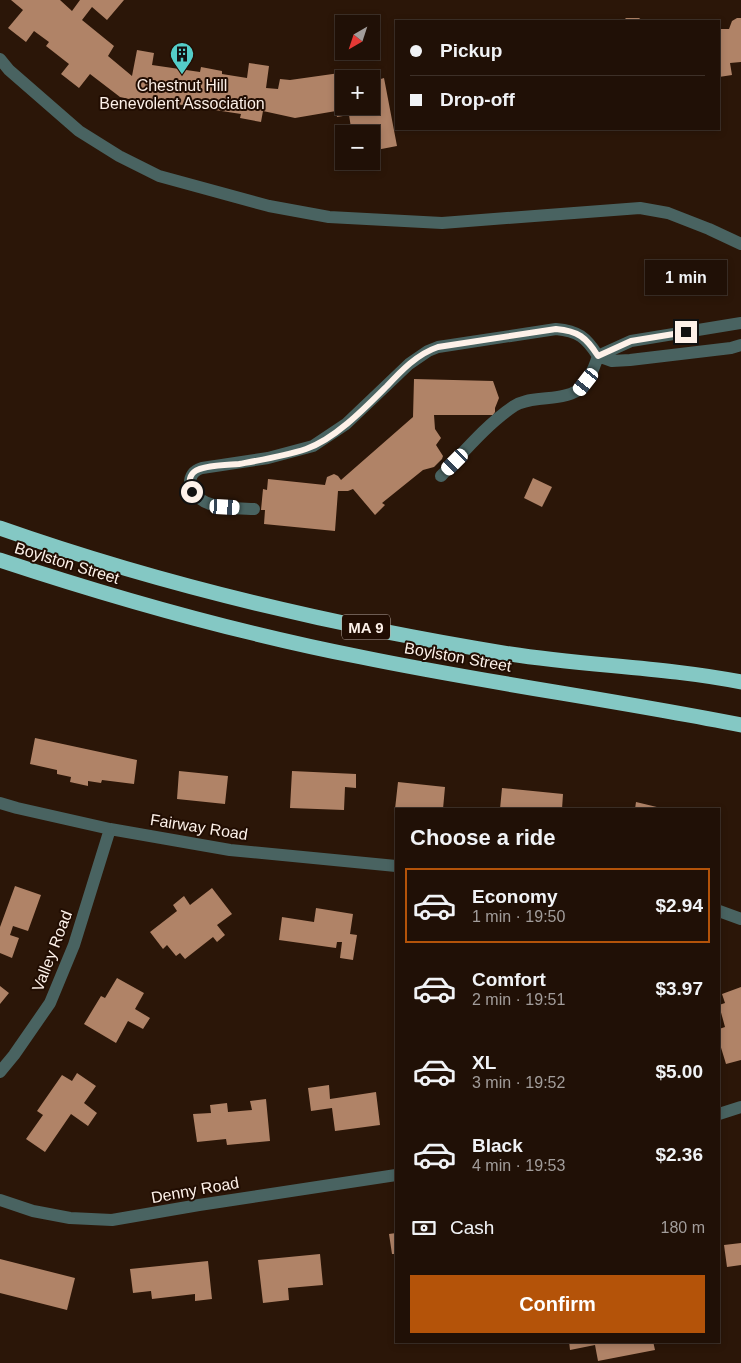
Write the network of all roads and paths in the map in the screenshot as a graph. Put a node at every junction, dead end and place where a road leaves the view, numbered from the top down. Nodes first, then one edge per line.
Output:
1 (0, 59) edge
2 (741, 244) edge
3 (741, 323) edge
4 (741, 345) edge
5 (598, 356) junction
6 (441, 476) dead end
7 (254, 509) dead end
8 (0, 528) edge
9 (0, 560) edge
10 (741, 682) edge
11 (741, 725) edge
12 (0, 803) edge
13 (110, 829) junction
14 (395, 866) edge
15 (720, 911) edge
16 (741, 919) edge
17 (0, 1072) edge
18 (741, 1107) edge
19 (720, 1114) edge
20 (395, 1175) edge
21 (0, 1200) edge

1 - 2 street
3 - 5 street
4 - 5 street
5 - 6 street
5 - 7 street
8 - 10 highway, Boylston Street / MA 9
9 - 11 highway, Boylston Street / MA 9
12 - 13 street, Fairway Road
13 - 14 street, Fairway Road
13 - 17 street, Valley Road
15 - 16 street
18 - 19 street
20 - 21 street, Denny Road

